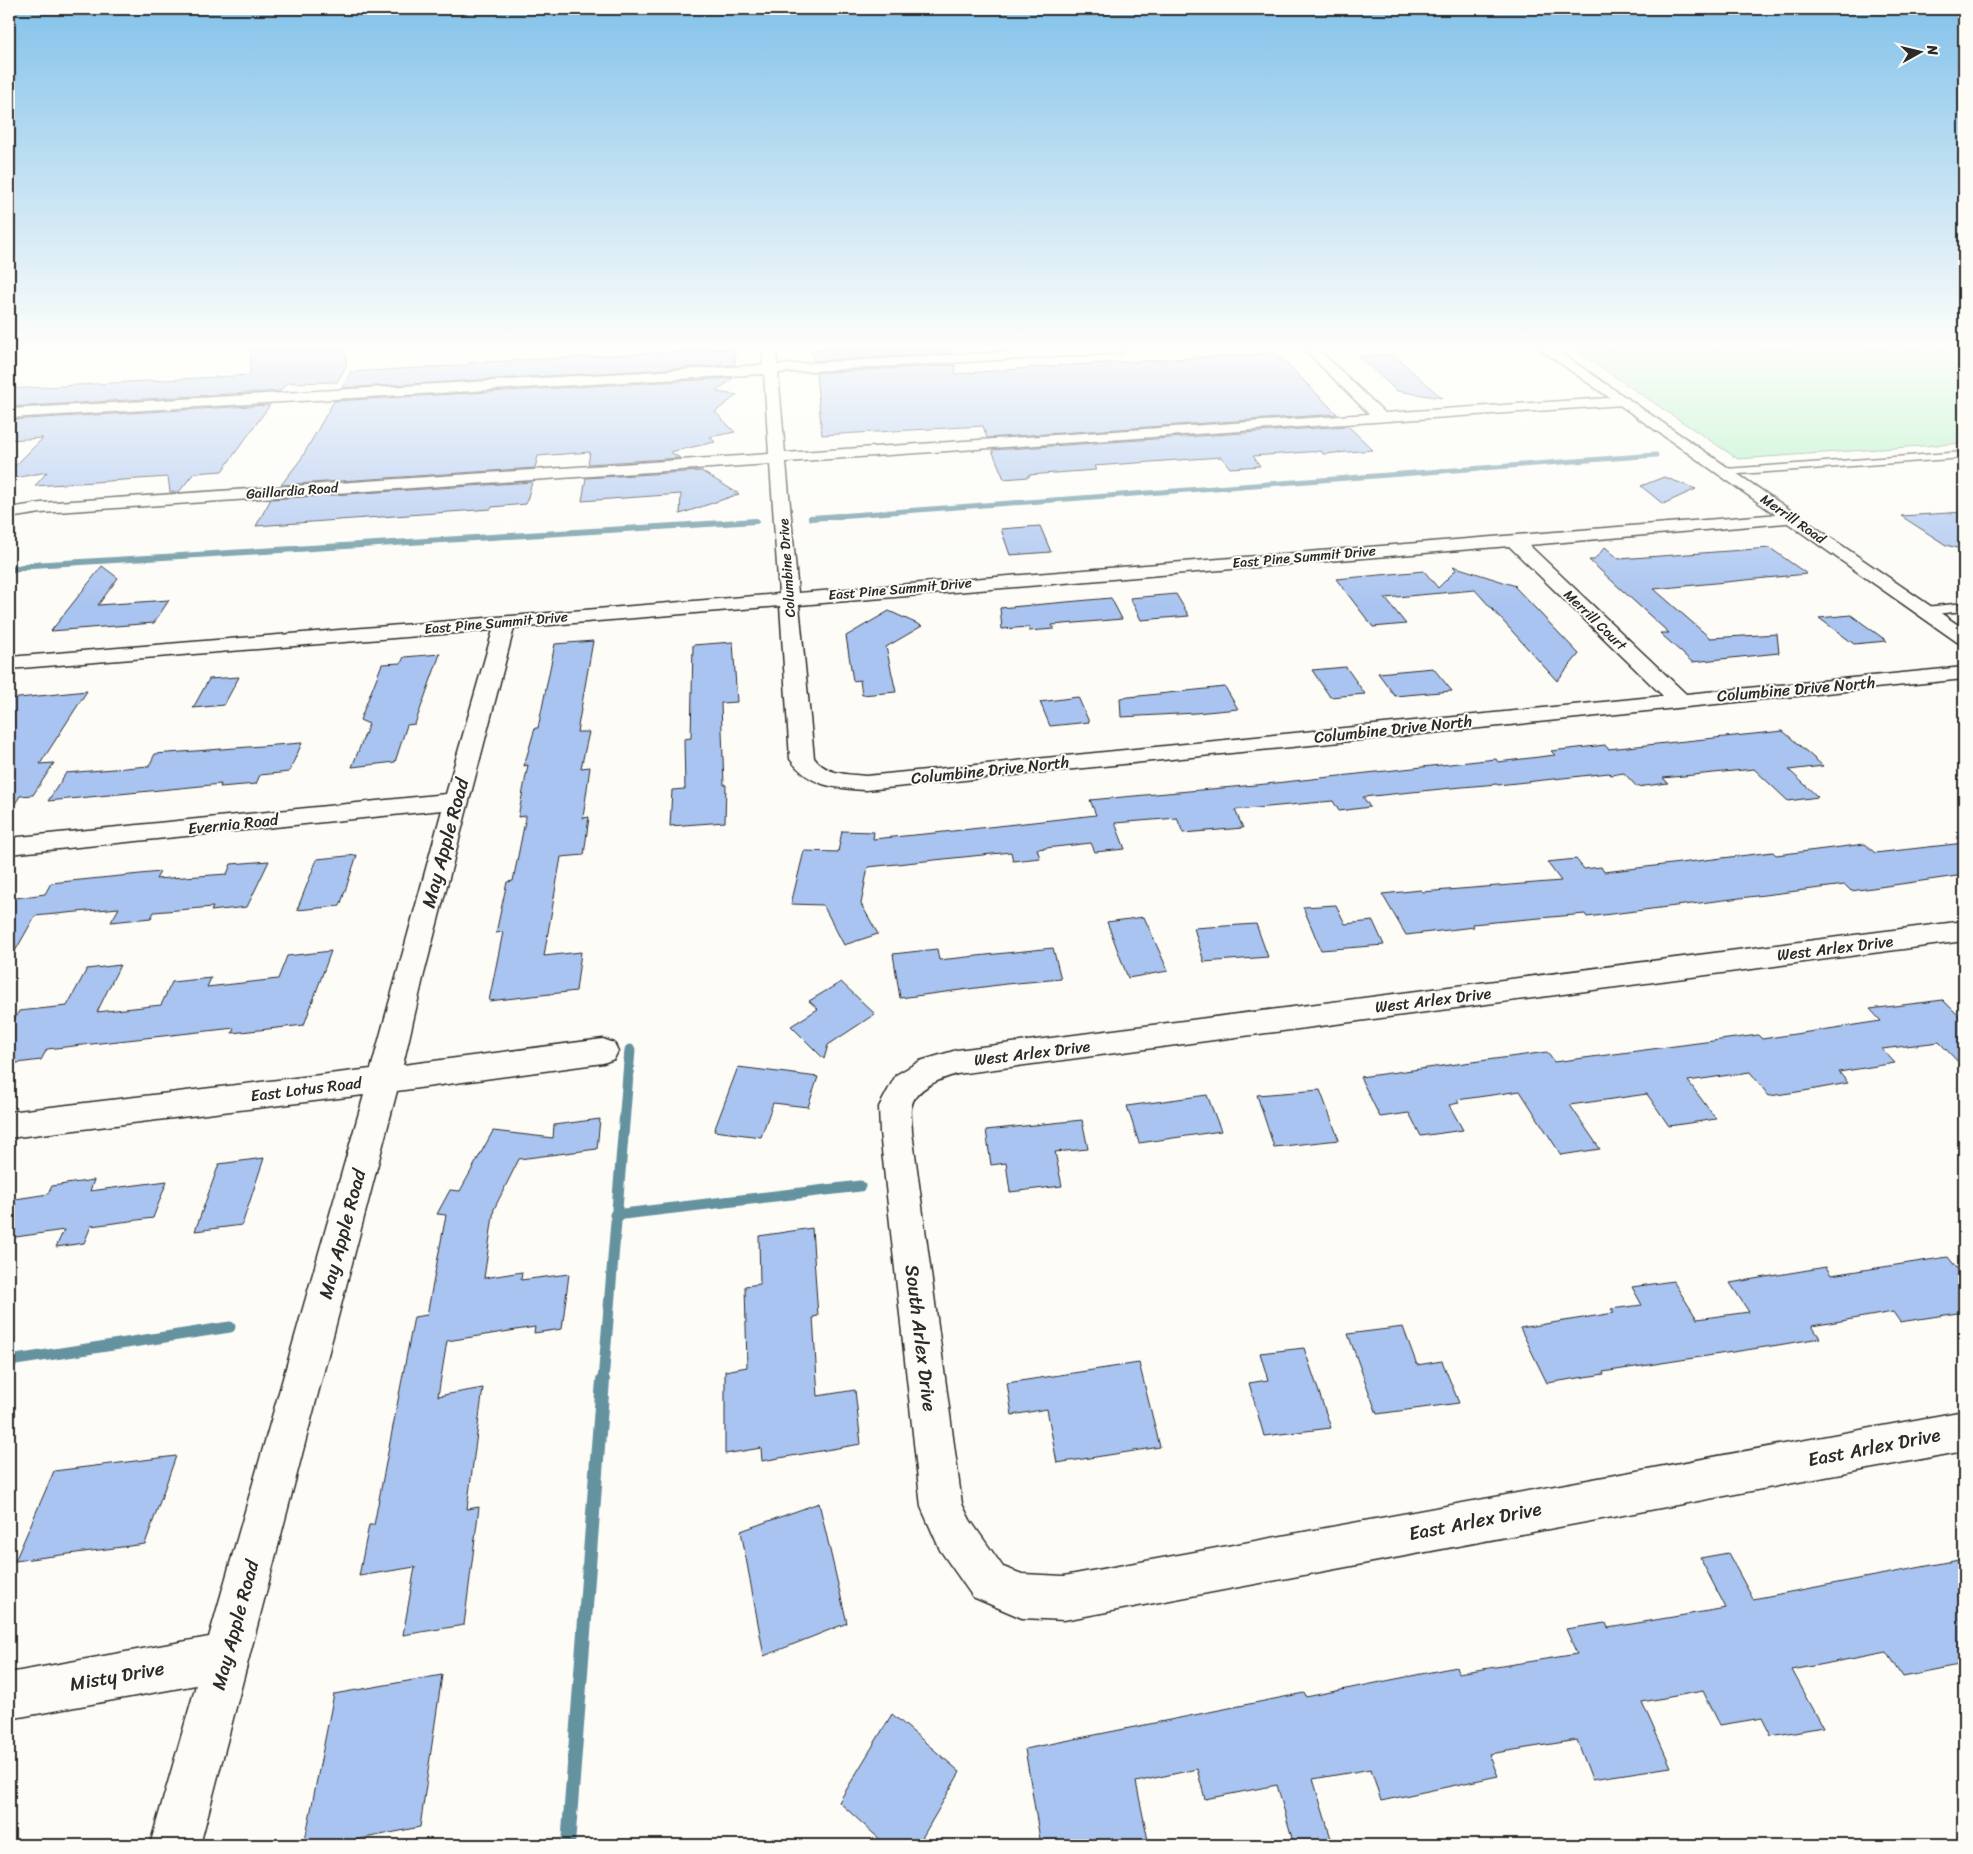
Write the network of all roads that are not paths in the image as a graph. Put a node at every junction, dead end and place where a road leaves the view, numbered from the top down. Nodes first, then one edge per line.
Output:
1 (777, 436) edge
2 (1109, 436) edge
3 (1673, 436) edge
4 (1964, 454) edge
5 (779, 458) junction
6 (1725, 472) junction
7 (9, 513) edge
8 (1791, 518) junction
9 (1513, 540) junction
10 (790, 598) junction
11 (1964, 608) edge
12 (1925, 611) junction
13 (505, 622) junction
14 (1964, 638) edge
15 (9, 663) edge
16 (1964, 672) edge
17 (1679, 700) junction
18 (822, 777) joint
19 (457, 801) junction
20 (9, 846) edge
21 (1964, 931) edge
22 (604, 1051) dead end
23 (384, 1080) junction
24 (907, 1084) joint
25 (9, 1125) edge
26 (1964, 1431) edge
27 (988, 1582) joint
28 (226, 1657) junction
29 (9, 1696) edge
30 (175, 1845) edge

1 - 5 street, Columbine Drive
2 - 5 street, Gaillardia Road
3 - 6 street, Merrill Road
4 - 6 lane
5 - 7 street, Gaillardia Road
5 - 10 street, Columbine Drive
6 - 8 street, Merrill Road
8 - 9 street, East Pine Summit Drive
8 - 12 street, Merrill Road
9 - 10 street, East Pine Summit Drive
9 - 17 street, Merrill Court
10 - 13 street, East Pine Summit Drive
10 - 18 street, Columbine Drive
11 - 12 lane
12 - 14 street, Merrill Road
13 - 15 street, East Pine Summit Drive
13 - 19 street, May Apple Road
16 - 17 street, Columbine Drive North
17 - 18 street, Columbine Drive North
19 - 20 street, Evernia Road
19 - 23 street, May Apple Road
21 - 24 street, West Arlex Drive
22 - 23 street, East Lotus Road
23 - 25 street, East Lotus Road
23 - 28 street, May Apple Road
24 - 27 street, South Arlex Drive
26 - 27 street, East Arlex Drive
28 - 29 street, Misty Drive
28 - 30 street, May Apple Road

